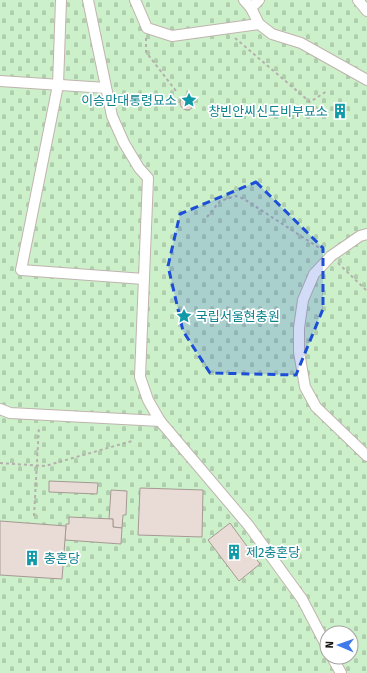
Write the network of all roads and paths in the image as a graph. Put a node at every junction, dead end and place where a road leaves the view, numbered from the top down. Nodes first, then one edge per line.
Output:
1 (60, 0) edge
2 (88, 0) edge
3 (135, 0) edge
4 (244, 0) edge
5 (259, 0) edge
6 (358, 0) edge
7 (251, 8) junction
8 (367, 11) edge
9 (259, 24) junction
10 (147, 28) junction
11 (227, 29) junction
12 (367, 80) edge
13 (0, 81) edge
14 (58, 85) junction
15 (106, 88) junction
16 (176, 91) dead end
17 (326, 91) dead end
18 (207, 217) dead end
19 (367, 234) edge
20 (331, 256) junction
21 (144, 278) junction
22 (367, 291) edge
23 (0, 409) edge
24 (160, 421) junction
25 (39, 426) dead end
26 (132, 441) dead end
27 (367, 456) edge
28 (0, 463) edge
29 (37, 466) junction
30 (34, 516) dead end
31 (319, 632) edge

1 - 14 lane
2 - 15 lane
3 - 10 lane
4 - 7 lane
5 - 7 lane
6 - 8 lane
7 - 9 lane
9 - 11 lane
9 - 12 lane
10 - 11 lane
10 - 16 path
11 - 17 path
13 - 14 lane
14 - 15 lane
14 - 21 lane
15 - 21 lane
18 - 20 path
19 - 20 lane
20 - 22 path
20 - 27 lane
21 - 24 lane
23 - 24 lane
24 - 31 lane
25 - 29 path
26 - 29 path
28 - 29 path
29 - 30 path

